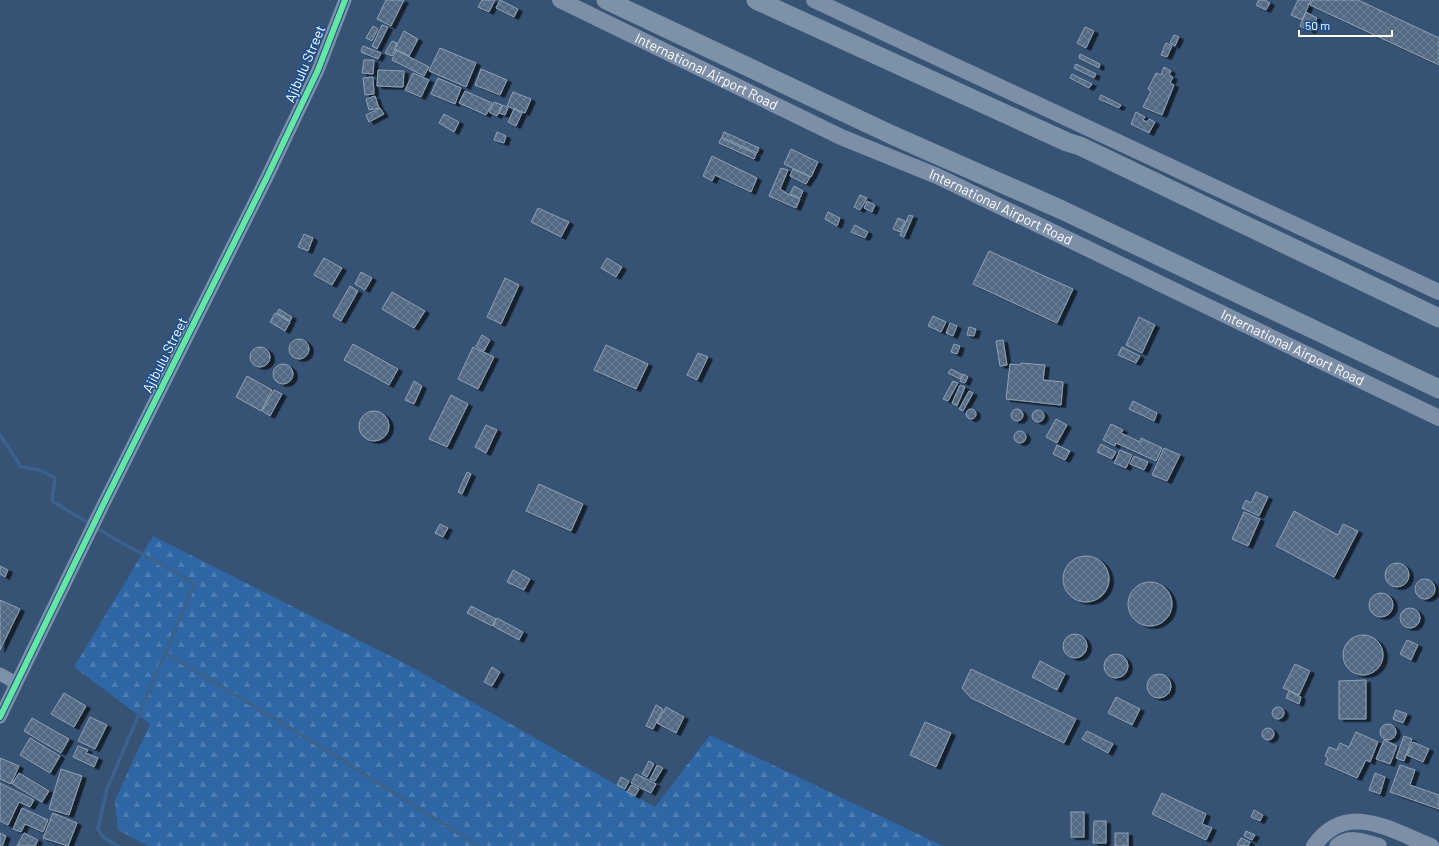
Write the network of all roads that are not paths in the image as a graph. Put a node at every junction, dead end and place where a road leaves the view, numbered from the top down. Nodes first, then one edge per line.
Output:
1 (345, 0) edge
2 (560, 0) edge
3 (606, 0) edge
4 (756, 0) edge
5 (814, 0) edge
6 (966, 71) junction
7 (956, 92) junction
8 (892, 135) junction
9 (937, 176) junction
10 (1439, 292) edge
11 (1439, 318) edge
12 (1439, 389) edge
13 (1439, 418) edge
14 (0, 674) edge
15 (16, 682) junction
16 (0, 717) edge
17 (1314, 846) edge
18 (1337, 846) edge
19 (1379, 846) edge
20 (1431, 846) edge

1 - 15 street, Ajibulu Street
2 - 9 main road, International Airport Road
3 - 8 highway, International Airport Road
4 - 7 highway
5 - 6 main road
6 - 7 main road
6 - 10 main road
7 - 11 highway
8 - 9 main road
8 - 12 highway, International Airport Road
9 - 13 main road, International Airport Road
14 - 15 street
15 - 16 street, Ajibulu Street
17 - 20 main road
18 - 19 main road

